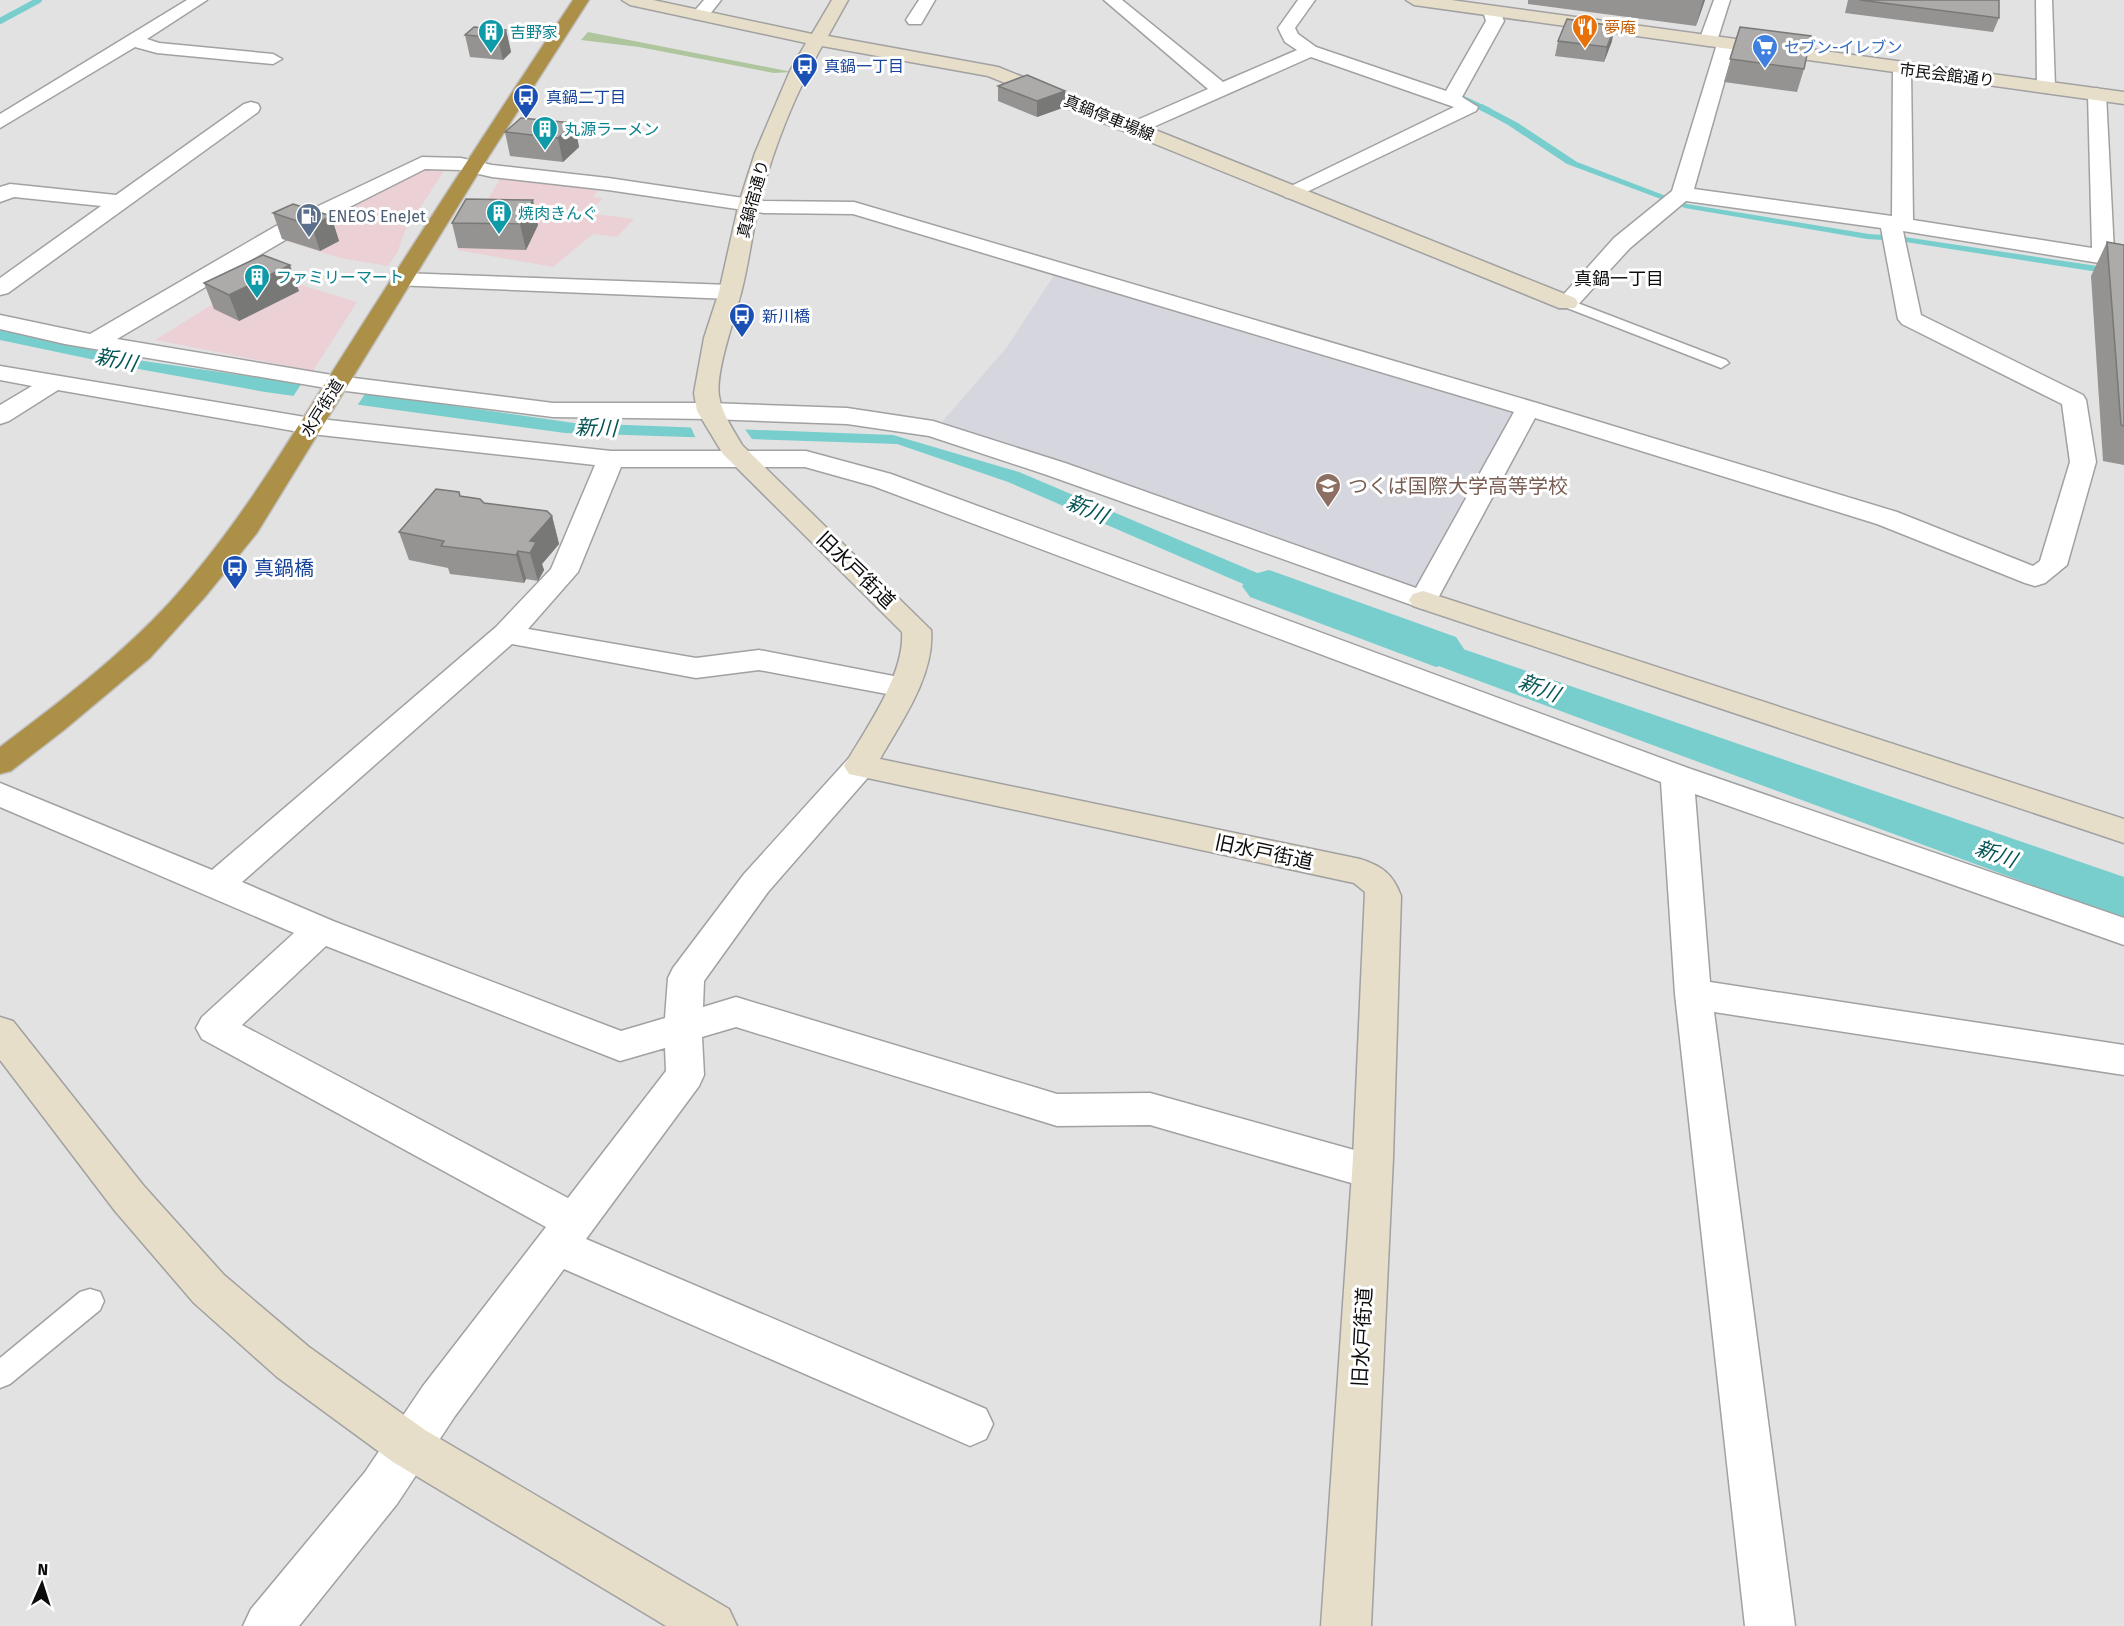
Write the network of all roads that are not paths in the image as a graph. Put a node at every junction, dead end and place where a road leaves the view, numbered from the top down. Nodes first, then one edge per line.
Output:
1 (199, 0) edge
2 (581, 0) edge
3 (630, 0) edge
4 (713, 0) edge
5 (840, 0) edge
6 (927, 0) edge
7 (1307, 0) edge
8 (1414, 0) edge
9 (1722, 0) edge
10 (2044, 0) edge
11 (1121, 3) edge
12 (1495, 5) edge
13 (700, 15) junction
14 (915, 20) dead end
15 (816, 40) junction
16 (134, 41) junction
17 (1717, 43) junction
18 (1310, 51) junction
19 (273, 59) dead end
20 (1902, 69) junction
21 (2046, 87) junction
22 (1221, 90) junction
23 (2097, 94) junction
24 (2124, 98) edge
25 (1450, 99) junction
26 (251, 108) dead end
27 (0, 122) edge
28 (1135, 128) junction
29 (472, 167) junction
30 (1292, 193) junction
31 (1682, 194) junction
32 (0, 196) edge
33 (120, 202) junction
34 (749, 203) junction
35 (1891, 223) junction
36 (2113, 259) edge
37 (402, 280) junction
38 (0, 288) edge
39 (730, 292) junction
40 (1567, 303) junction
41 (0, 322) edge
42 (94, 342) junction
43 (1721, 363) dead end
44 (0, 373) edge
45 (53, 383) junction
46 (337, 385) junction
47 (1528, 408) junction
48 (0, 416) edge
49 (713, 417) junction
50 (313, 422) junction
51 (736, 454) junction
52 (611, 459) junction
53 (1423, 600) junction
54 (506, 634) junction
55 (903, 687) junction
56 (0, 762) edge
57 (860, 766) junction
58 (1677, 776) junction
59 (0, 794) edge
60 (2124, 831) edge
61 (216, 886) junction
62 (321, 930) junction
63 (2124, 932) edge
64 (1693, 994) junction
65 (683, 1029) junction
66 (0, 1032) edge
67 (2124, 1060) edge
68 (1372, 1172) junction
69 (566, 1234) junction
70 (90, 1301) dead end
71 (0, 1375) edge
72 (970, 1424) dead end
73 (410, 1446) junction
74 (268, 1626) edge
75 (712, 1626) edge
76 (1346, 1626) edge
77 (1770, 1626) edge

1 - 16 street
2 - 29 highway, 水戸街道
3 - 13 street, 真鍋停車場線
4 - 13 street
5 - 15 street, 真鍋宿通り
6 - 14 street
7 - 18 street
8 - 12 street, 市民会館通り
9 - 17 street
10 - 21 street
11 - 22 street
12 - 17 street, 市民会館通り
12 - 25 street
13 - 15 street, 真鍋停車場線
15 - 28 street, 真鍋停車場線
15 - 34 street, 真鍋宿通り
16 - 19 street
16 - 27 street
17 - 20 street, 市民会館通り
17 - 31 street
18 - 22 street
18 - 25 street
20 - 21 street, 市民会館通り
20 - 35 street
21 - 23 street, 市民会館通り
22 - 28 street
23 - 24 street, 市民会館通り
23 - 36 street
25 - 30 street
26 - 33 street
28 - 30 street, 真鍋停車場線
29 - 34 street
29 - 37 highway, 水戸街道
29 - 42 street
30 - 40 street, 真鍋停車場線
31 - 35 street
31 - 40 street
32 - 33 street
33 - 38 street
34 - 39 street, 真鍋宿通り
34 - 47 street
35 - 36 street
35 - 47 street
37 - 39 street
37 - 46 highway, 水戸街道
39 - 49 street, 真鍋宿通り
40 - 43 lane
41 - 42 street
42 - 46 street
44 - 45 street
45 - 48 street
45 - 50 street
46 - 49 street
46 - 50 highway, 水戸街道
47 - 53 street
49 - 51 street, 旧水戸街道
49 - 53 street
50 - 52 street
50 - 56 highway, 水戸街道
51 - 52 street
51 - 55 street, 旧水戸街道
51 - 58 street
52 - 54 street
53 - 60 street
54 - 55 street
54 - 61 street
55 - 57 street, 旧水戸街道
57 - 65 street
57 - 68 street, 旧水戸街道
58 - 63 street
58 - 64 street
59 - 61 street
61 - 62 street
62 - 65 street
62 - 69 street
64 - 67 street
64 - 77 street
65 - 68 street
65 - 69 street
66 - 73 street
68 - 76 street, 旧水戸街道
69 - 72 street
69 - 73 street
70 - 71 lane
73 - 74 street
73 - 75 street

